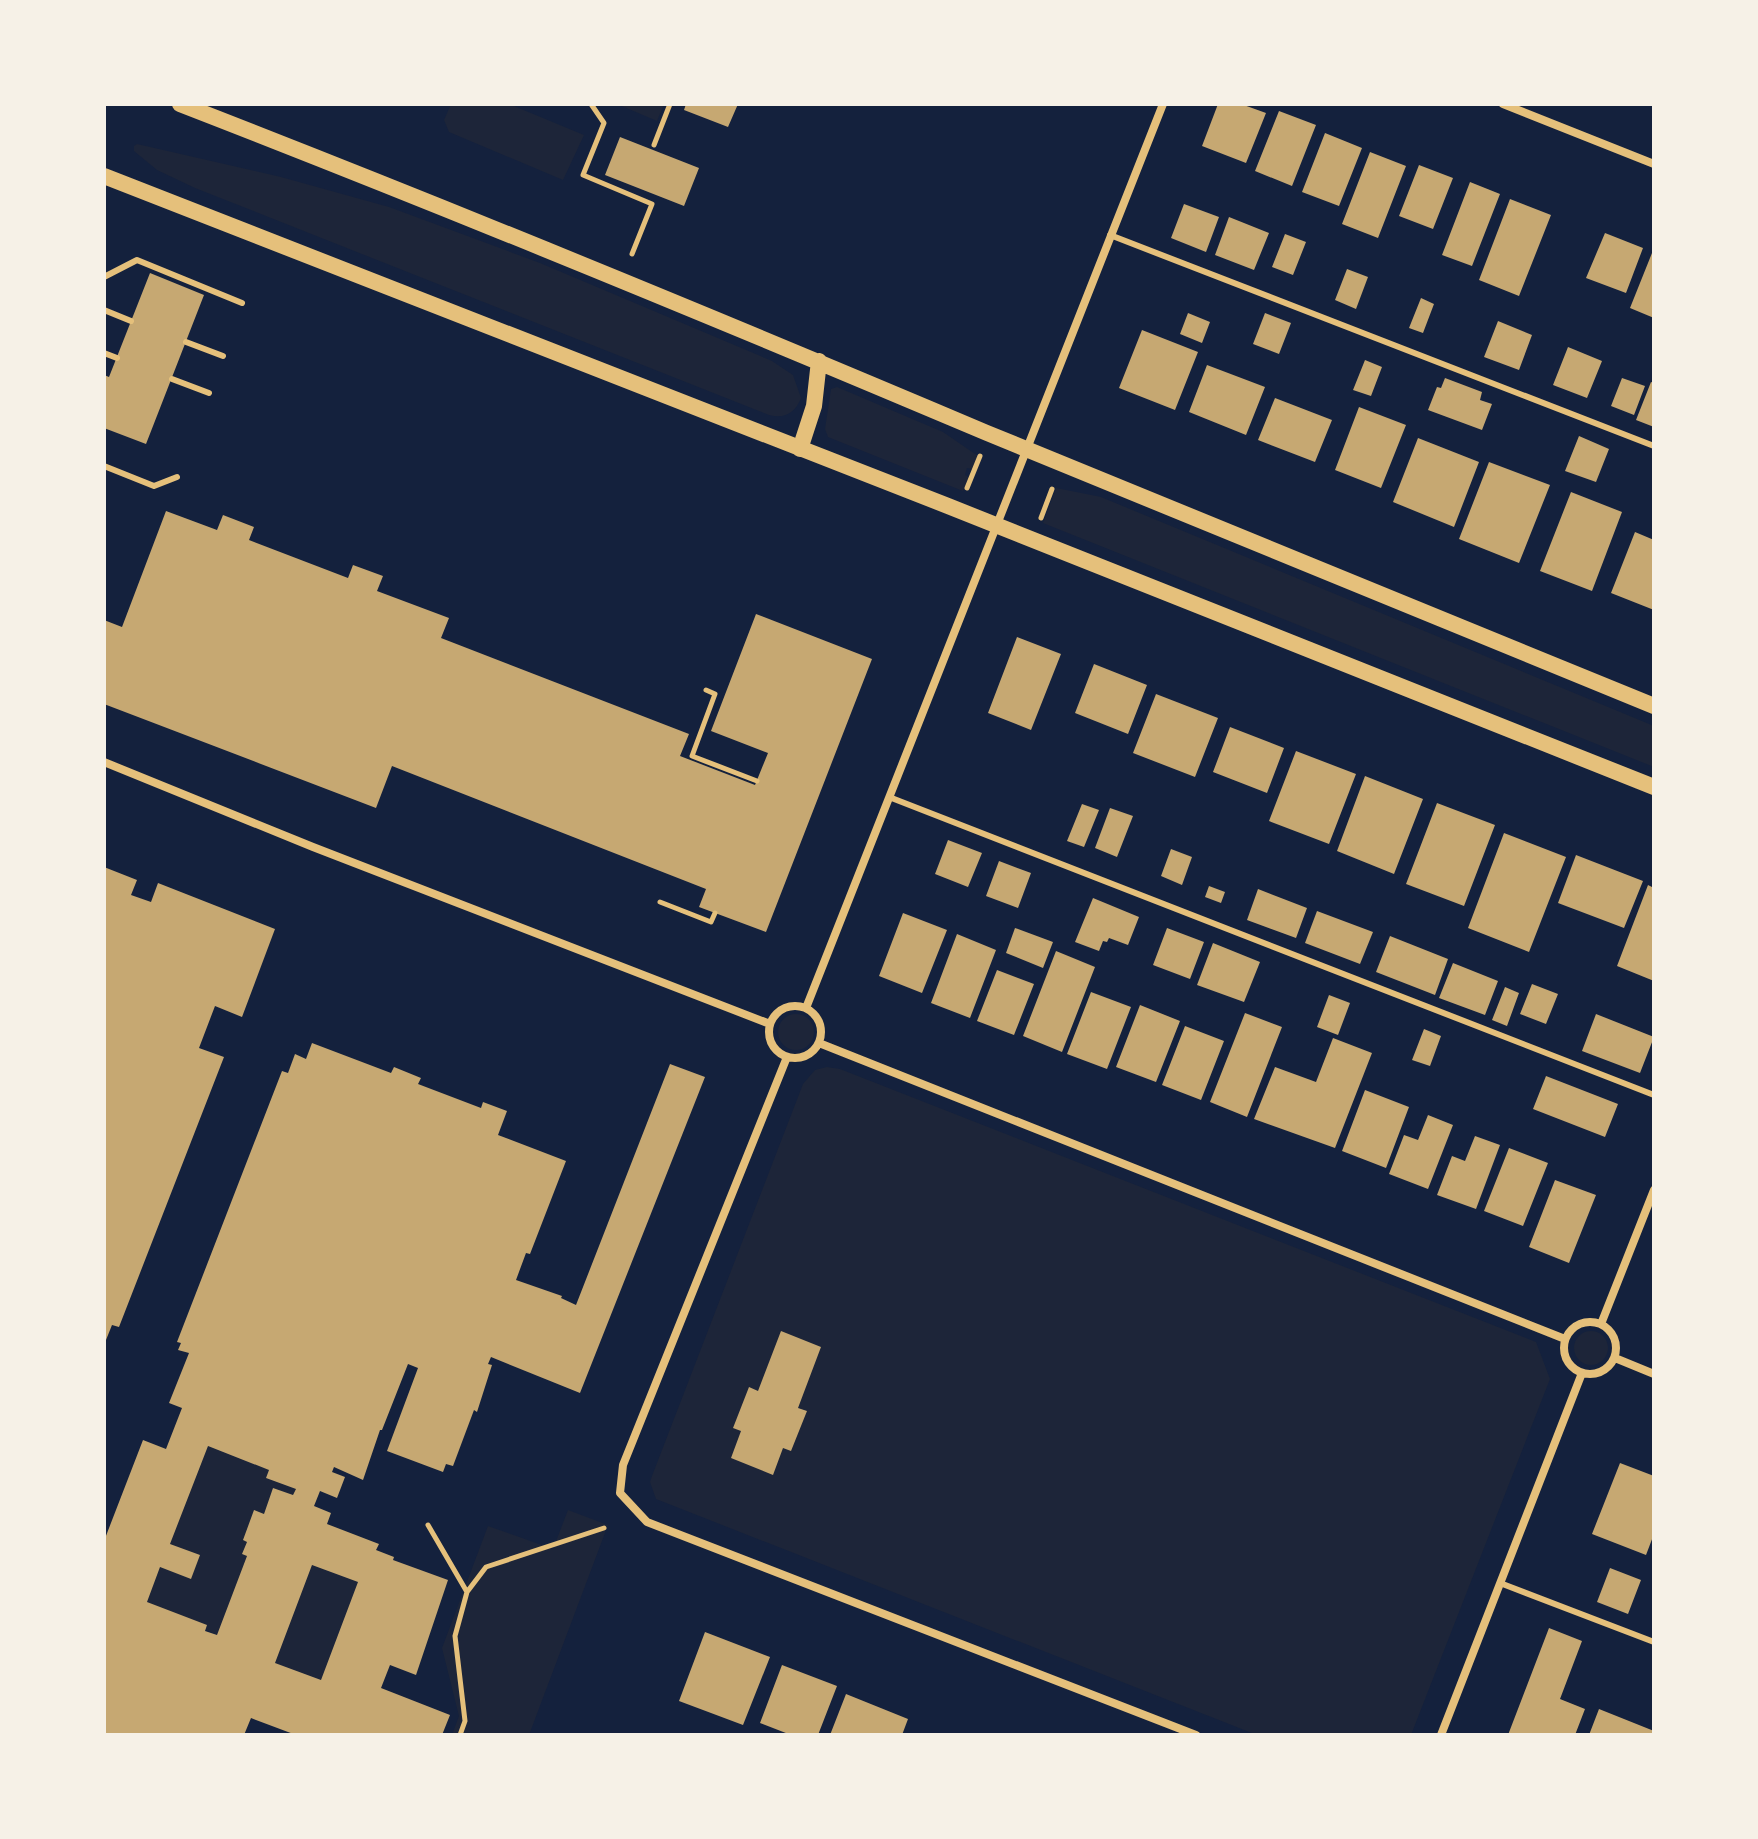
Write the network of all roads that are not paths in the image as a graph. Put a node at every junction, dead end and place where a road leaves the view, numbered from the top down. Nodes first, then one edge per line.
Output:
1 (180, 104) edge
2 (1163, 104) edge
3 (1503, 104) edge
4 (1654, 164) edge
5 (104, 176) edge
6 (1110, 235) junction
7 (104, 277) edge
8 (242, 303) dead end
9 (104, 310) edge
10 (131, 321) dead end
11 (186, 342) dead end
12 (104, 353) edge
13 (223, 356) dead end
14 (117, 358) dead end
15 (819, 361) junction
16 (172, 379) dead end
17 (209, 393) dead end
18 (1654, 446) edge
19 (800, 449) junction
20 (1027, 449) junction
21 (104, 466) edge
22 (177, 477) dead end
23 (997, 526) junction
24 (1654, 706) edge
25 (104, 762) edge
26 (1654, 787) edge
27 (889, 797) junction
28 (806, 1008) junction
29 (770, 1024) junction
30 (819, 1043) junction
31 (787, 1057) junction
32 (1654, 1095) edge
33 (1654, 1190) edge
34 (1601, 1324) junction
35 (1565, 1339) junction
36 (1615, 1358) junction
37 (1582, 1373) junction
38 (1654, 1374) edge
39 (1500, 1583) junction
40 (1654, 1642) edge
41 (1196, 1735) edge
42 (1441, 1735) edge

1 - 15 main road
2 - 6 street
3 - 4 street
5 - 19 main road
6 - 18 lane
6 - 20 street
7 - 8 lane
9 - 10 lane
11 - 13 lane
12 - 14 lane
15 - 19 main road
15 - 20 main road
16 - 17 lane
19 - 23 main road
20 - 23 street
20 - 24 main road
21 - 22 lane
23 - 26 main road
23 - 27 street
25 - 29 street
27 - 28 street
27 - 32 lane
28 - 29 street
28 - 30 street
29 - 31 street
30 - 31 street
30 - 35 street
31 - 41 street
33 - 34 street
34 - 35 street
34 - 36 street
35 - 37 street
36 - 37 street
36 - 38 street
37 - 39 street
39 - 40 lane
39 - 42 street

